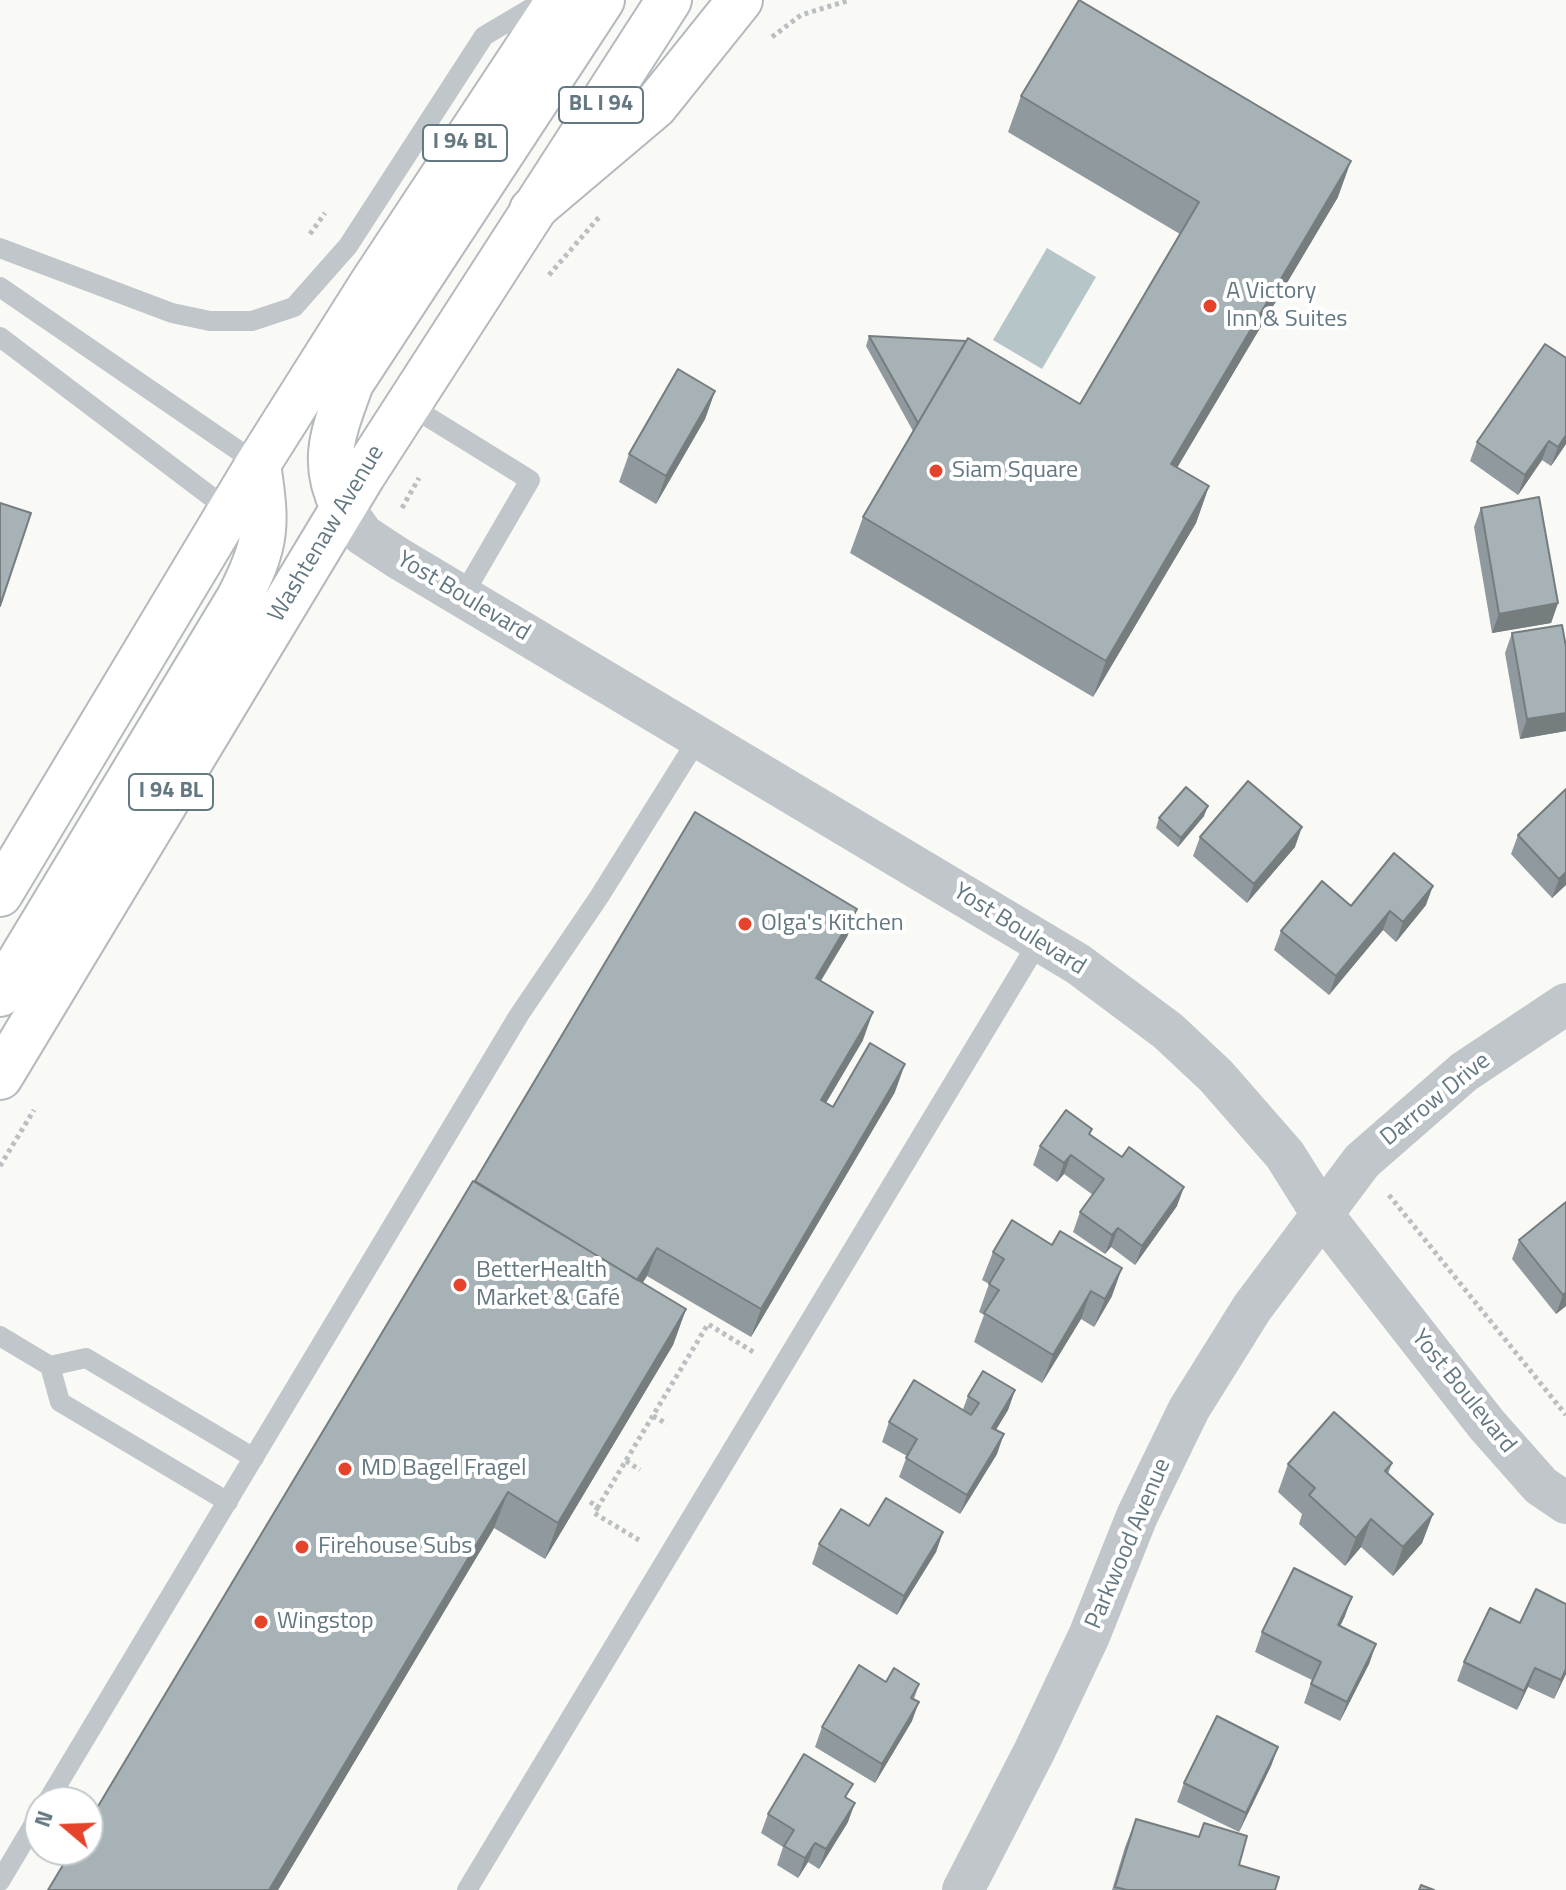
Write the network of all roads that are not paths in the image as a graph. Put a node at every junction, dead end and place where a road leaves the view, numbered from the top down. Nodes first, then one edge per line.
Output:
1 (545, 0) edge
2 (559, 0) edge
3 (602, 0) edge
4 (669, 0) edge
5 (740, 0) edge
6 (532, 210) junction
7 (0, 248) edge
8 (0, 287) edge
9 (0, 337) edge
10 (407, 404) junction
11 (258, 464) junction
12 (343, 507) junction
13 (230, 511) junction
14 (462, 597) junction
15 (699, 737) junction
16 (0, 894) edge
17 (1039, 941) junction
18 (0, 994) edge
19 (1566, 1004) edge
20 (0, 1077) edge
21 (1322, 1214) junction
22 (0, 1336) edge
23 (50, 1366) junction
24 (254, 1458) junction
25 (228, 1502) junction
26 (1566, 1503) edge
27 (57, 1786) edge
28 (24, 1841) edge
29 (0, 1881) edge
30 (467, 1890) edge
31 (963, 1890) edge

1 - 7 lane
2 - 11 main road, I 94 BL
3 - 12 main road
4 - 6 main road, Washtenaw Avenue / BL I 94
5 - 6 main road, I 94 BL
6 - 10 main road, Washtenaw Avenue / I 94 BL
8 - 11 lane
9 - 13 lane
10 - 12 main road, Washtenaw Avenue / I 94 BL
10 - 14 lane
11 - 13 main road, I 94 BL
11 - 18 main road
12 - 14 street, Yost Boulevard
12 - 20 main road, Washtenaw Avenue / I 94 BL
13 - 16 main road, I 94 BL
14 - 15 street, Yost Boulevard
15 - 17 street, Yost Boulevard
15 - 24 lane
17 - 21 street, Yost Boulevard
17 - 30 lane
19 - 21 street, Darrow Drive
21 - 26 street, Yost Boulevard
21 - 31 street, Parkwood Avenue
22 - 23 lane
23 - 24 lane
23 - 25 lane
24 - 25 lane
25 - 27 lane
28 - 29 lane

